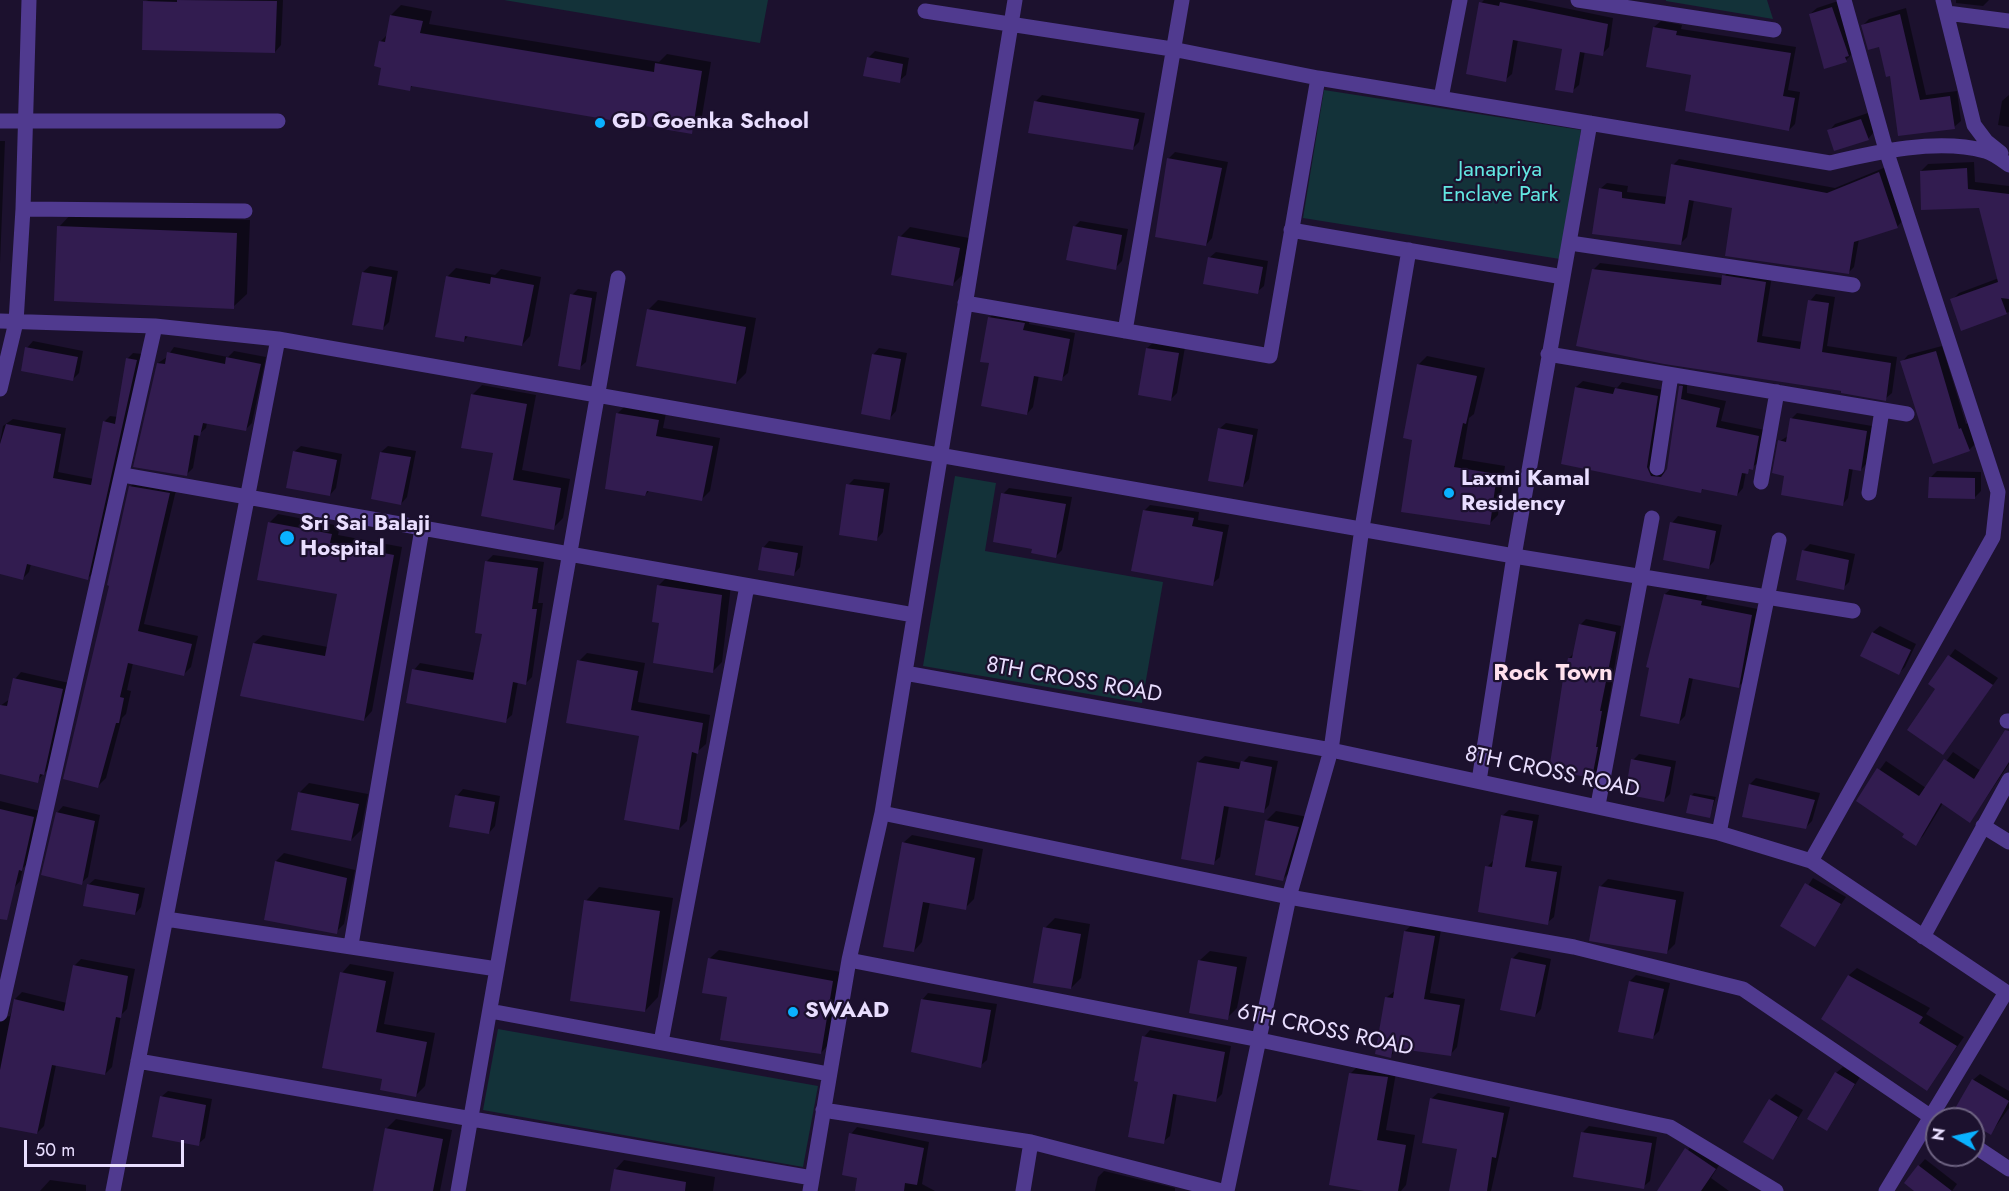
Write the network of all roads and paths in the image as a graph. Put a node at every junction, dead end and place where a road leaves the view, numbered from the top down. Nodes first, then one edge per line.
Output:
1 (29, 0) edge
2 (1015, 0) edge
3 (1182, 0) edge
4 (1460, 0) edge
5 (1578, 0) edge
6 (1844, 0) edge
7 (1945, 7) edge
8 (925, 11) dead end
9 (2009, 21) edge
10 (1011, 24) junction
11 (1774, 30) dead end
12 (1172, 49) junction
13 (1318, 78) junction
14 (1441, 98) junction
15 (0, 121) edge
16 (25, 121) junction
17 (278, 121) dead end
18 (1590, 123) junction
19 (1886, 150) junction
20 (2009, 160) edge
21 (2009, 165) edge
22 (23, 209) junction
23 (245, 211) dead end
24 (1291, 230) junction
25 (1570, 243) junction
26 (1409, 250) junction
27 (1563, 277) junction
28 (618, 278) dead end
29 (1853, 285) dead end
30 (965, 303) junction
31 (0, 321) edge
32 (16, 322) junction
33 (154, 326) junction
34 (1125, 331) junction
35 (278, 339) junction
36 (1548, 354) junction
37 (1671, 375) junction
38 (0, 389) edge
39 (1777, 392) junction
40 (597, 397) junction
41 (1882, 410) junction
42 (1907, 414) dead end
43 (939, 455) junction
44 (1657, 468) dead end
45 (123, 475) junction
46 (1761, 482) dead end
47 (1869, 494) dead end
48 (248, 498) junction
49 (1652, 518) dead end
50 (1362, 528) junction
51 (422, 529) junction
52 (1779, 540) dead end
53 (570, 553) junction
54 (1514, 556) junction
55 (1640, 576) junction
56 (747, 586) junction
57 (1767, 597) junction
58 (1854, 611) dead end
59 (914, 615) junction
60 (905, 673) junction
61 (1331, 750) junction
62 (2009, 780) edge
63 (1479, 781) junction
64 (1598, 805) junction
65 (882, 813) junction
66 (1983, 826) junction
67 (1719, 833) junction
68 (2009, 842) edge
69 (1811, 861) junction
70 (1289, 897) junction
71 (166, 919) junction
72 (1923, 937) junction
73 (351, 945) junction
74 (849, 960) junction
75 (497, 969) junction
76 (490, 1011) junction
77 (0, 1014) edge
78 (1260, 1040) junction
79 (661, 1042) junction
80 (138, 1061) junction
81 (829, 1074) junction
82 (1941, 1107) edge
83 (823, 1110) junction
84 (1925, 1113) edge
85 (471, 1119) junction
86 (1925, 1132) edge
87 (1031, 1142) junction
88 (1985, 1153) edge
89 (2009, 1169) edge
90 (811, 1184) edge
91 (113, 1191) edge
92 (458, 1191) edge
93 (1023, 1191) edge
94 (1222, 1191) edge
95 (1227, 1191) edge
96 (1776, 1191) edge
97 (1886, 1191) edge

1 - 16 street
2 - 10 street
3 - 12 street
4 - 14 street
5 - 11 street
6 - 19 street
7 - 9 street
7 - 20 street
8 - 10 street
10 - 12 street
10 - 30 street
12 - 13 street
12 - 34 street
13 - 14 street
13 - 24 street
14 - 18 street
15 - 16 street
16 - 17 street
16 - 22 street
18 - 19 street
18 - 25 street
19 - 21 street
19 - 69 street
22 - 23 street
22 - 32 street
24 - 26 street
24 - 34 street
25 - 27 street
25 - 29 street
26 - 27 street
26 - 50 street
27 - 36 street
28 - 40 street
30 - 34 street
30 - 43 street
31 - 32 street
32 - 33 street
32 - 38 street
33 - 35 street
33 - 45 street
35 - 40 street
35 - 48 street
36 - 37 street
36 - 54 street
37 - 39 street
37 - 44 street
39 - 41 street
39 - 46 street
40 - 43 street
40 - 53 street
41 - 42 street
41 - 47 street
43 - 50 street
43 - 59 street
45 - 48 street
45 - 77 street
48 - 51 street
48 - 71 street
49 - 55 street
50 - 54 street
50 - 61 street
51 - 53 street
51 - 73 street
52 - 57 street
53 - 56 street
53 - 75 street
54 - 55 street
54 - 63 street
55 - 57 street
55 - 64 street
56 - 59 street
56 - 79 street
57 - 58 street
57 - 67 street
59 - 60 street
60 - 61 street, 8TH CROSS ROAD
60 - 65 street
61 - 63 street, 8TH CROSS ROAD
61 - 70 street
62 - 66 street
63 - 64 street, 8TH CROSS ROAD
64 - 67 street, 8TH CROSS ROAD
65 - 70 street
65 - 74 street
66 - 68 street
66 - 72 street
67 - 69 street, 8TH CROSS ROAD
69 - 72 street, 8TH CROSS ROAD
70 - 78 street
70 - 84 street
71 - 73 street
71 - 80 street
72 - 82 street, 8TH CROSS ROAD
73 - 75 street
74 - 78 street, 6TH CROSS ROAD
74 - 81 street
75 - 76 street
76 - 79 street
76 - 85 street
78 - 95 street
78 - 96 street, 6TH CROSS ROAD
79 - 81 street
80 - 85 street
80 - 91 street
81 - 83 street
83 - 87 street
83 - 90 street
85 - 90 street
85 - 92 street
86 - 97 street
87 - 93 street
87 - 94 street
88 - 89 street

